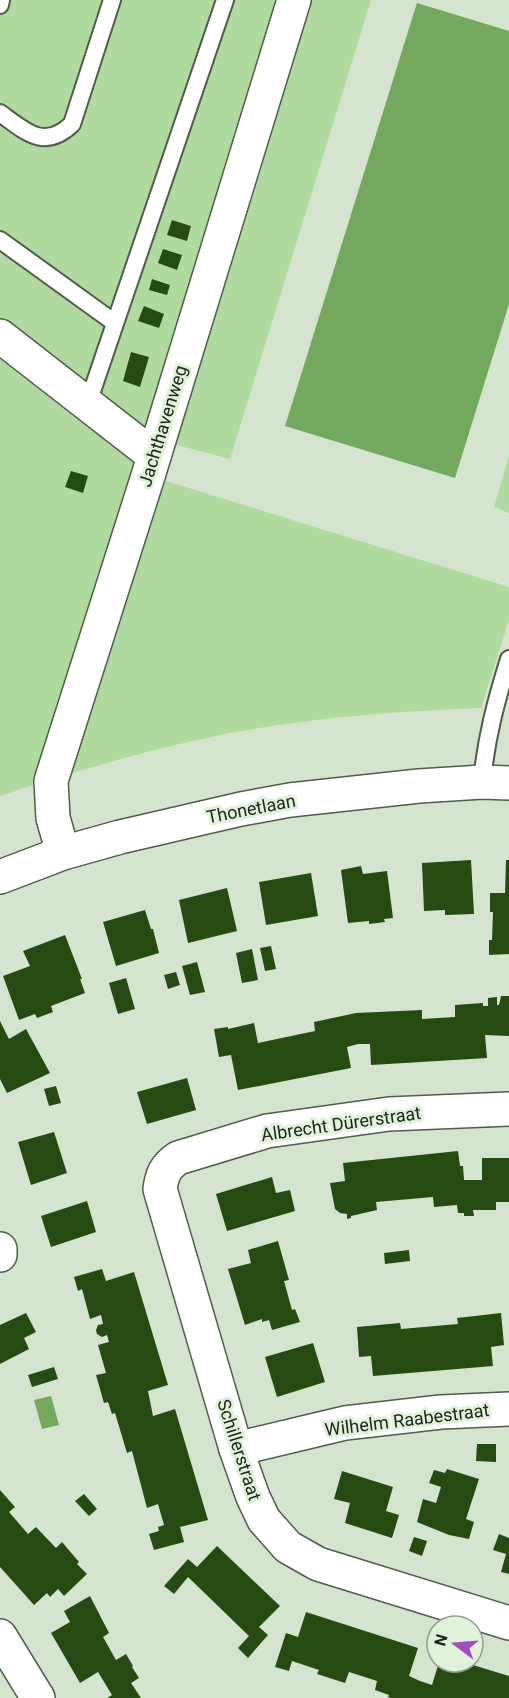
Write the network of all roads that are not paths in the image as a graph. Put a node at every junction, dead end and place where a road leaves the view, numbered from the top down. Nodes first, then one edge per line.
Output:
1 (2, 0) edge
2 (112, 0) edge
3 (225, 0) edge
4 (294, 0) edge
5 (0, 5) edge
6 (0, 113) edge
7 (0, 240) edge
8 (115, 323) junction
9 (0, 336) edge
10 (88, 403) junction
11 (154, 456) junction
12 (509, 659) edge
13 (496, 782) edge
14 (63, 853) junction
15 (0, 878) edge
16 (509, 1108) edge
17 (160, 1189) joint
18 (0, 1249) edge
19 (0, 1255) edge
20 (509, 1409) edge
21 (236, 1449) junction
22 (509, 1623) edge
23 (0, 1636) edge
24 (38, 1698) edge

1 - 5 lane
2 - 6 lane
3 - 8 lane
4 - 11 street, Jachthavenweg
7 - 8 lane
8 - 10 lane
9 - 10 street
10 - 11 street
11 - 14 street, Jachthavenweg
12 - 13 lane
13 - 14 street, Thonetlaan
14 - 15 street, Thonetlaan
16 - 17 street, Albrecht Dürerstraat
17 - 21 street, Schillerstraat
18 - 19 street
20 - 21 street, Wilhelm Raabestraat
21 - 22 street, Schillerstraat
23 - 24 street

